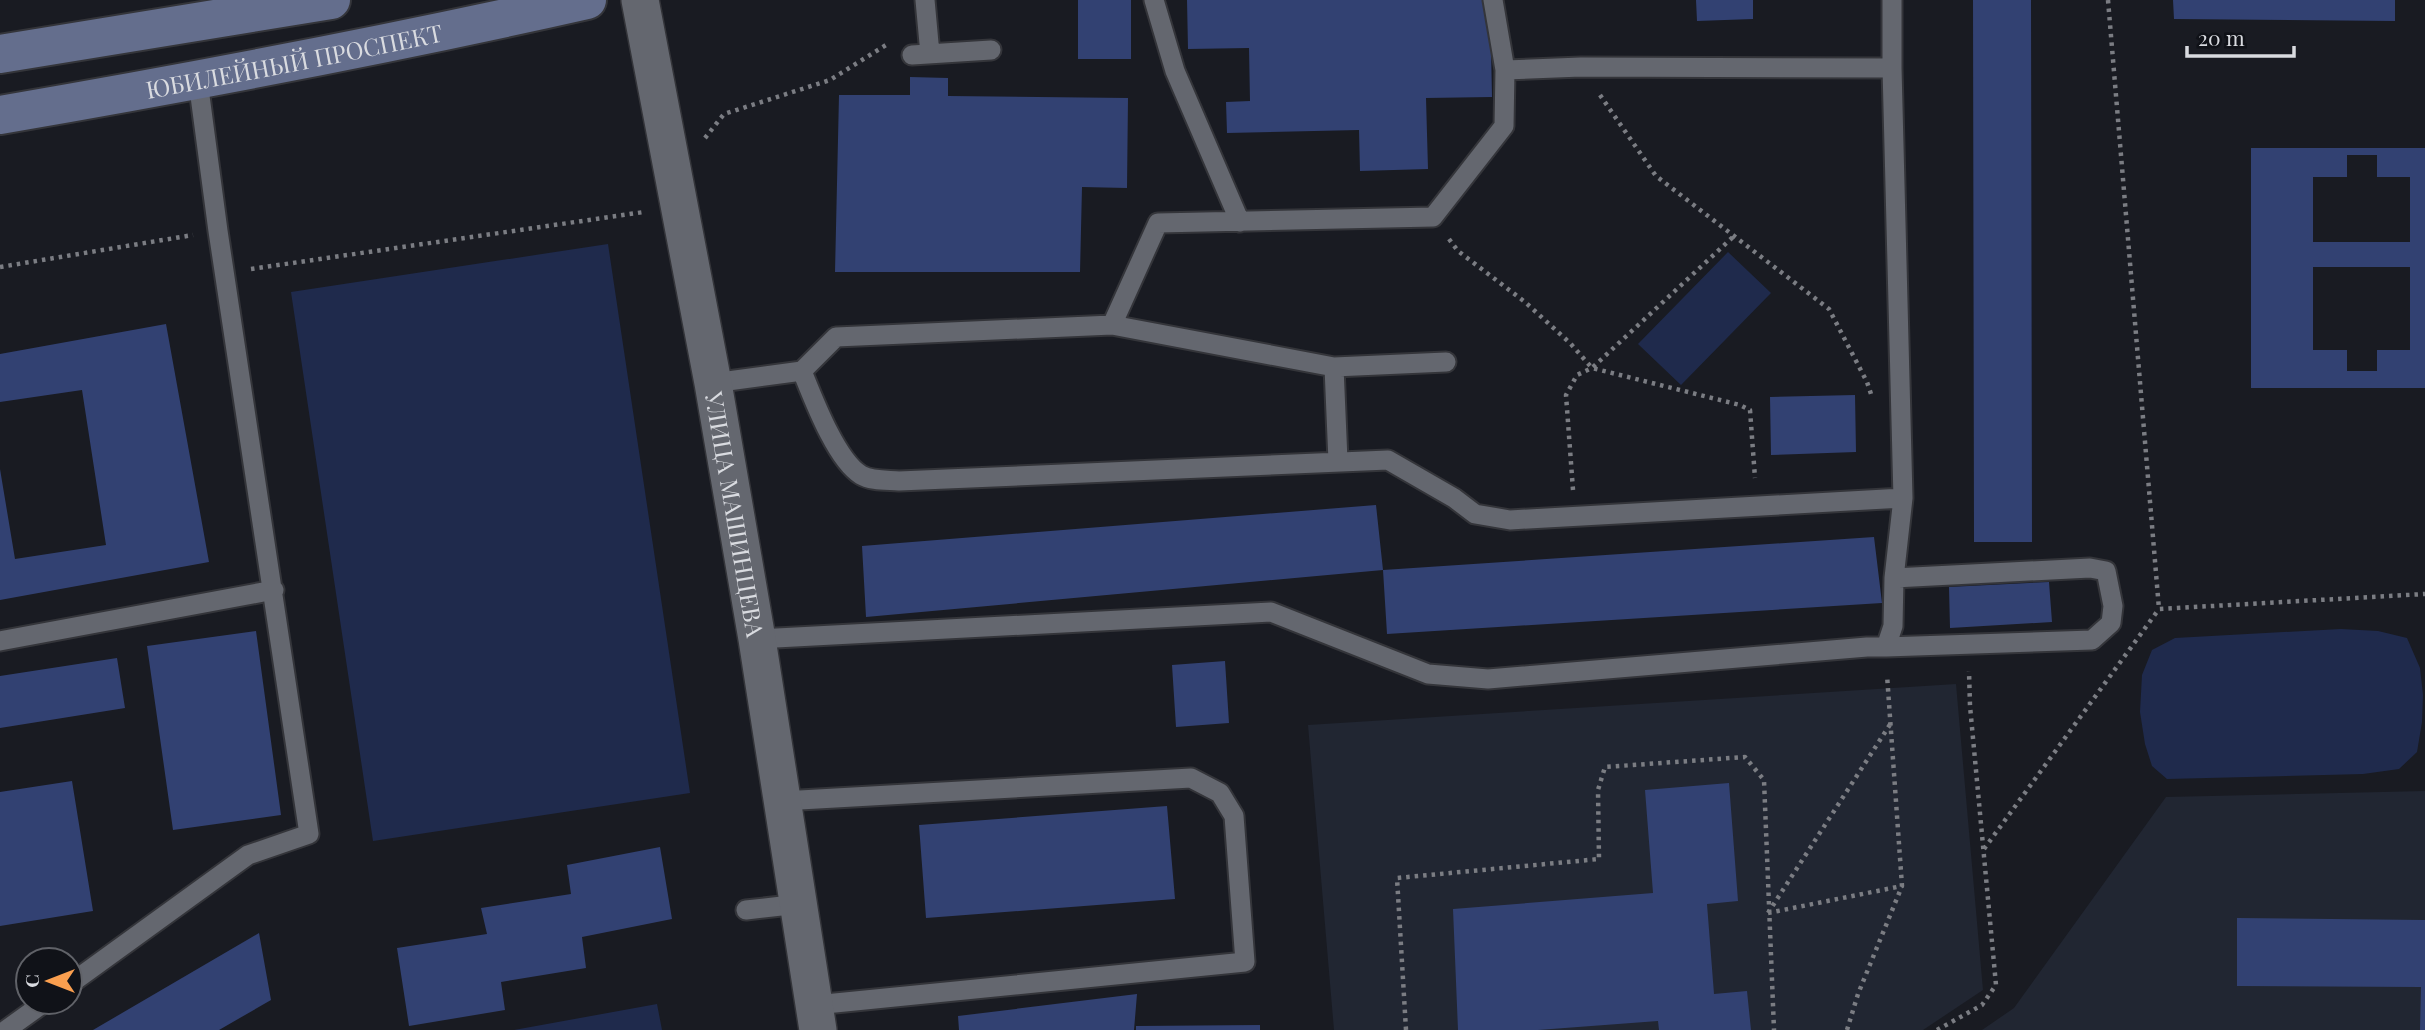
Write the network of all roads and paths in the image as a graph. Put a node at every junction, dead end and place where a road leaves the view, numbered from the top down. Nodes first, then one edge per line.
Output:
1 (331, 0) edge
2 (587, 0) edge
3 (640, 0) edge
4 (1154, 0) edge
5 (1493, 0) edge
6 (1892, 0) edge
7 (2108, 0) edge
8 (925, 9) edge
9 (991, 50) dead end
10 (0, 54) edge
11 (1581, 67) junction
12 (1892, 68) junction
13 (1505, 70) junction
14 (198, 81) junction
15 (0, 115) edge
16 (702, 141) dead end
17 (679, 207) junction
18 (1433, 217) junction
19 (1240, 222) junction
20 (218, 231) junction
21 (1734, 236) junction
22 (0, 267) edge
23 (226, 273) junction
24 (1112, 325) junction
25 (1446, 362) dead end
26 (1334, 368) junction
27 (1592, 369) junction
28 (802, 371) junction
29 (713, 383) junction
30 (1871, 395) dead end
31 (1338, 461) junction
32 (1903, 498) junction
33 (1757, 507) junction
34 (1574, 517) junction
35 (1894, 578) junction
36 (274, 590) junction
37 (2425, 594) edge
38 (2159, 609) junction
39 (757, 639) junction
40 (0, 641) edge
41 (1886, 647) junction
42 (1969, 669) dead end
43 (1891, 723) junction
44 (782, 802) junction
45 (1983, 849) junction
46 (1902, 886) junction
47 (799, 904) junction
48 (746, 910) dead end
49 (1768, 914) junction
50 (84, 974) edge
51 (26, 1016) edge
52 (817, 1018) edge
53 (6, 1030) edge
54 (1406, 1030) edge
55 (1774, 1030) edge
56 (1847, 1030) edge
57 (1937, 1030) edge

1 - 10 main road
2 - 14 main road, ЮБИЛЕЙНЫЙ ПРОСПЕКТ
3 - 17 street, УЛИЦА МАШИНЦЕВА
4 - 19 lane
5 - 13 lane
6 - 12 lane
7 - 38 path
8 - 9 lane
8 - 16 path
11 - 12 lane
11 - 13 lane
11 - 21 path
12 - 32 lane
13 - 18 lane
14 - 15 main road, ЮБИЛЕЙНЫЙ ПРОСПЕКТ
14 - 20 lane
17 - 23 path
17 - 29 street, УЛИЦА МАШИНЦЕВА
18 - 19 lane
18 - 27 path
19 - 24 lane
20 - 22 path
20 - 23 lane
21 - 27 path
21 - 30 path
23 - 36 lane
24 - 26 lane
24 - 28 lane
25 - 26 lane
26 - 31 lane
27 - 33 path
27 - 34 path
28 - 29 lane
28 - 31 lane
29 - 39 street, УЛИЦА МАШИНЦЕВА
31 - 34 lane
32 - 33 lane
32 - 35 lane
33 - 34 lane
35 - 41 lane
35 - 41 lane
36 - 40 lane
36 - 50 lane
37 - 38 path
38 - 45 path
39 - 41 lane
39 - 44 street, УЛИЦА МАШИНЦЕВА
41 - 43 path
42 - 45 path
43 - 46 path
43 - 49 path
44 - 47 street, УЛИЦА МАШИНЦЕВА
44 - 52 lane
45 - 57 path
46 - 49 path
46 - 56 path
47 - 48 lane
47 - 52 street, УЛИЦА МАШИНЦЕВА
49 - 54 path
49 - 55 path
51 - 53 lane

